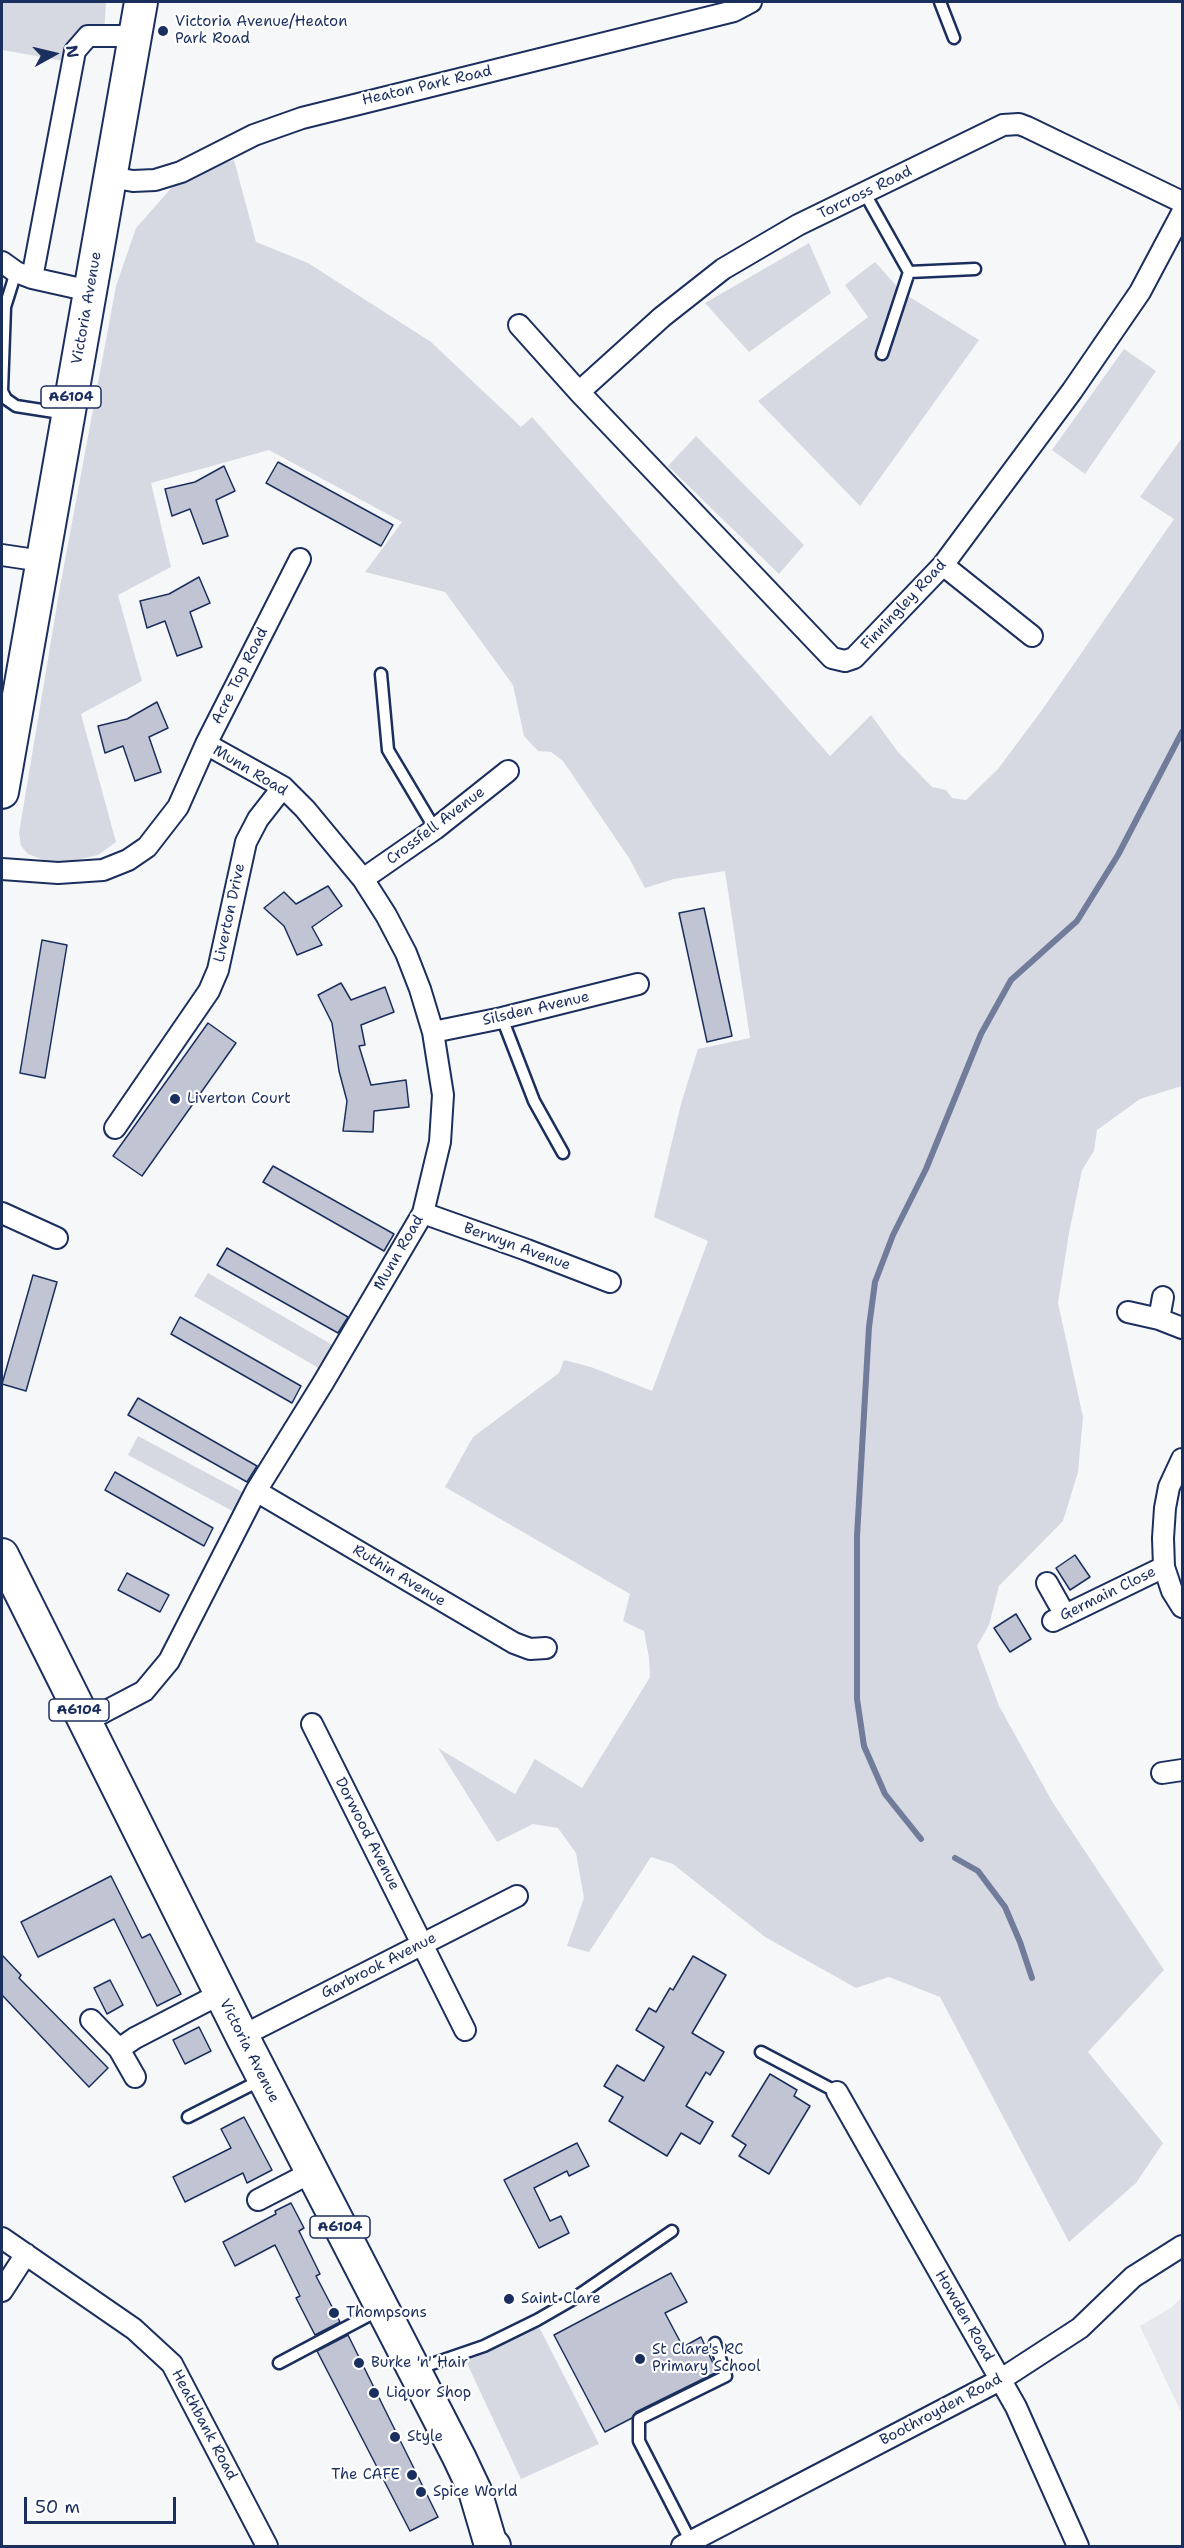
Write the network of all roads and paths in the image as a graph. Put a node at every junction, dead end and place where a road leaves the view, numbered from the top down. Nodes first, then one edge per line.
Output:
1 (141, 2) edge
2 (751, 2) edge
3 (940, 2) edge
4 (137, 36) junction
5 (954, 38) dead end
6 (110, 177) junction
7 (864, 192) junction
8 (1182, 202) edge
9 (1182, 213) edge
10 (975, 269) dead end
11 (16, 271) edge
12 (909, 272) junction
13 (90, 291) junction
14 (519, 325) dead end
15 (882, 354) dead end
16 (579, 392) junction
17 (67, 414) junction
18 (2, 555) edge
19 (300, 559) dead end
20 (42, 561) junction
21 (943, 565) junction
22 (1032, 636) dead end
23 (381, 674) dead end
24 (206, 744) junction
25 (508, 771) dead end
26 (283, 788) junction
27 (2, 792) edge
28 (435, 829) junction
29 (2, 870) edge
30 (363, 879) junction
31 (638, 984) dead end
32 (502, 1018) junction
33 (433, 1032) junction
34 (115, 1128) dead end
35 (563, 1153) dead end
36 (2, 1212) edge
37 (423, 1213) junction
38 (57, 1238) dead end
39 (610, 1282) dead end
40 (1163, 1297) dead end
41 (1128, 1312) dead end
42 (1159, 1319) junction
43 (1182, 1328) edge
44 (1182, 1459) edge
45 (256, 1491) junction
46 (2, 1555) edge
47 (1164, 1568) junction
48 (1047, 1583) dead end
49 (1182, 1607) edge
50 (546, 1648) dead end
51 (85, 1722) junction
52 (312, 1724) dead end
53 (1182, 1770) edge
54 (1162, 1773) dead end
55 (517, 1896) dead end
56 (422, 1944) junction
57 (220, 1994) junction
58 (91, 2020) dead end
59 (465, 2030) dead end
60 (242, 2036) junction
61 (119, 2049) junction
62 (761, 2052) dead end
63 (135, 2077) dead end
64 (264, 2079) junction
65 (837, 2092) joint
66 (188, 2117) dead end
67 (312, 2172) junction
68 (258, 2200) dead end
69 (672, 2231) dead end
70 (2, 2238) edge
71 (1182, 2246) edge
72 (26, 2254) junction
73 (2, 2291) edge
74 (382, 2309) junction
75 (715, 2343) dead end
76 (279, 2363) dead end
77 (413, 2370) junction
78 (1000, 2380) junction
79 (686, 2544) edge
80 (488, 2545) edge
81 (267, 2547) edge
82 (1078, 2547) edge

1 - 4 main road, Victoria Avenue / A6104
2 - 6 street, Heaton Park Road
3 - 5 lane
4 - 6 main road, Victoria Avenue / A6104
4 - 11 street
6 - 13 main road, Victoria Avenue / A6104
7 - 8 street, Torcross Road
7 - 12 lane
7 - 16 street, Torcross Road
9 - 21 street, Finningley Road
10 - 12 lane
11 - 13 street
11 - 17 lane
12 - 15 lane
13 - 17 main road, Victoria Avenue / A6104
14 - 16 street, Finningley Road
16 - 21 street, Finningley Road
17 - 20 main road, Victoria Avenue / A6104
18 - 20 street
19 - 24 street, Acre Top Road
20 - 27 main road, Victoria Avenue / A6104
21 - 22 street
23 - 28 lane
24 - 26 street, Munn Road
24 - 29 street, Acre Top Road
25 - 28 street, Crossfell Avenue
26 - 30 street, Munn Road
26 - 34 street, Liverton Drive
28 - 30 street, Crossfell Avenue
30 - 33 street, Munn Road
31 - 32 street, Silsden Avenue
32 - 33 street, Silsden Avenue
32 - 35 lane
33 - 37 street, Munn Road
36 - 38 street
37 - 39 street, Berwyn Avenue
37 - 45 street, Munn Road
40 - 42 street
41 - 42 street
42 - 43 street
44 - 47 street
45 - 50 street, Ruthin Avenue
45 - 51 street, Munn Road
46 - 51 main road, Victoria Avenue / A6104
47 - 48 street, Germain Close
47 - 49 street
51 - 57 main road, Victoria Avenue / A6104
52 - 56 street, Dorwood Avenue
53 - 54 street
55 - 56 street, Garbrook Avenue
56 - 59 street, Dorwood Avenue
56 - 60 street, Garbrook Avenue
57 - 60 main road, Victoria Avenue / A6104
57 - 61 street
58 - 61 street
60 - 64 main road, Victoria Avenue / A6104
61 - 63 street
62 - 65 lane
64 - 66 lane
64 - 67 main road, Victoria Avenue / A6104
65 - 78 street, Howden Road
67 - 68 street
67 - 74 main road, Victoria Avenue / A6104
69 - 77 lane
70 - 72 street, Heathbank Road
71 - 78 street, Boothroyden Road
72 - 73 street
72 - 81 street, Heathbank Road
74 - 76 lane
74 - 77 main road, Victoria Avenue / A6104
75 - 79 lane
77 - 80 main road, Victoria Avenue / A6104
78 - 79 street, Boothroyden Road
78 - 82 street, Howden Road

